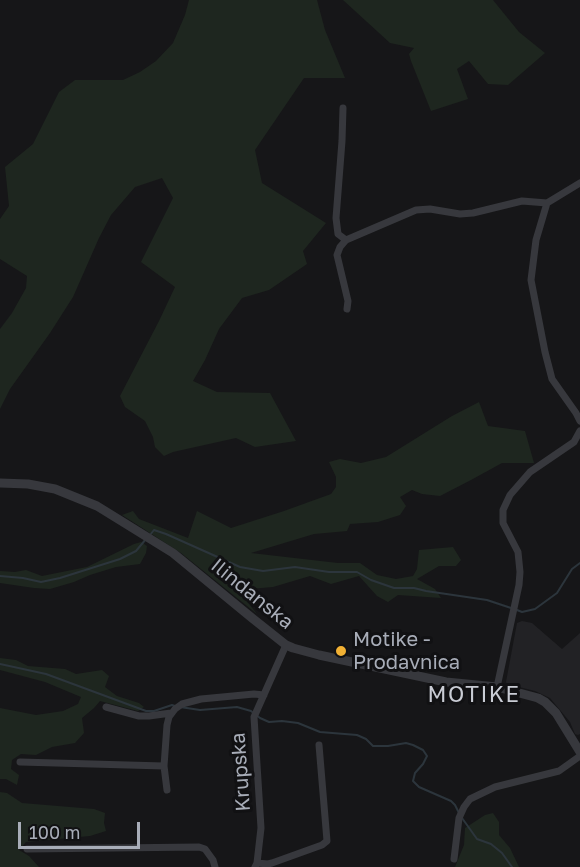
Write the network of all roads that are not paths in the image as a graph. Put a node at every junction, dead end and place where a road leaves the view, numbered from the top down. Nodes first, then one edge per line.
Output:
1 (343, 108) dead end
2 (580, 183) edge
3 (547, 203) junction
4 (346, 240) junction
5 (347, 309) dead end
6 (580, 421) edge
7 (580, 431) edge
8 (0, 483) edge
9 (286, 645) junction
10 (497, 687) junction
11 (264, 695) junction
12 (106, 707) dead end
13 (173, 711) junction
14 (319, 745) dead end
15 (579, 746) edge
16 (580, 756) edge
17 (20, 762) dead end
18 (164, 766) junction
19 (167, 790) dead end
20 (27, 849) dead end
21 (454, 858) dead end
22 (256, 865) edge
23 (215, 867) edge

1 - 4 street
2 - 3 street
3 - 4 street
3 - 6 street
4 - 5 street
7 - 10 street
8 - 9 street, Ilindanska
9 - 10 street, Ilindanska
9 - 11 street, Krupska
10 - 15 street, Ilindanska
11 - 13 street
11 - 22 street, Krupska
12 - 13 street
13 - 18 street
14 - 22 street
16 - 21 street
17 - 18 street
18 - 19 street
20 - 23 street

